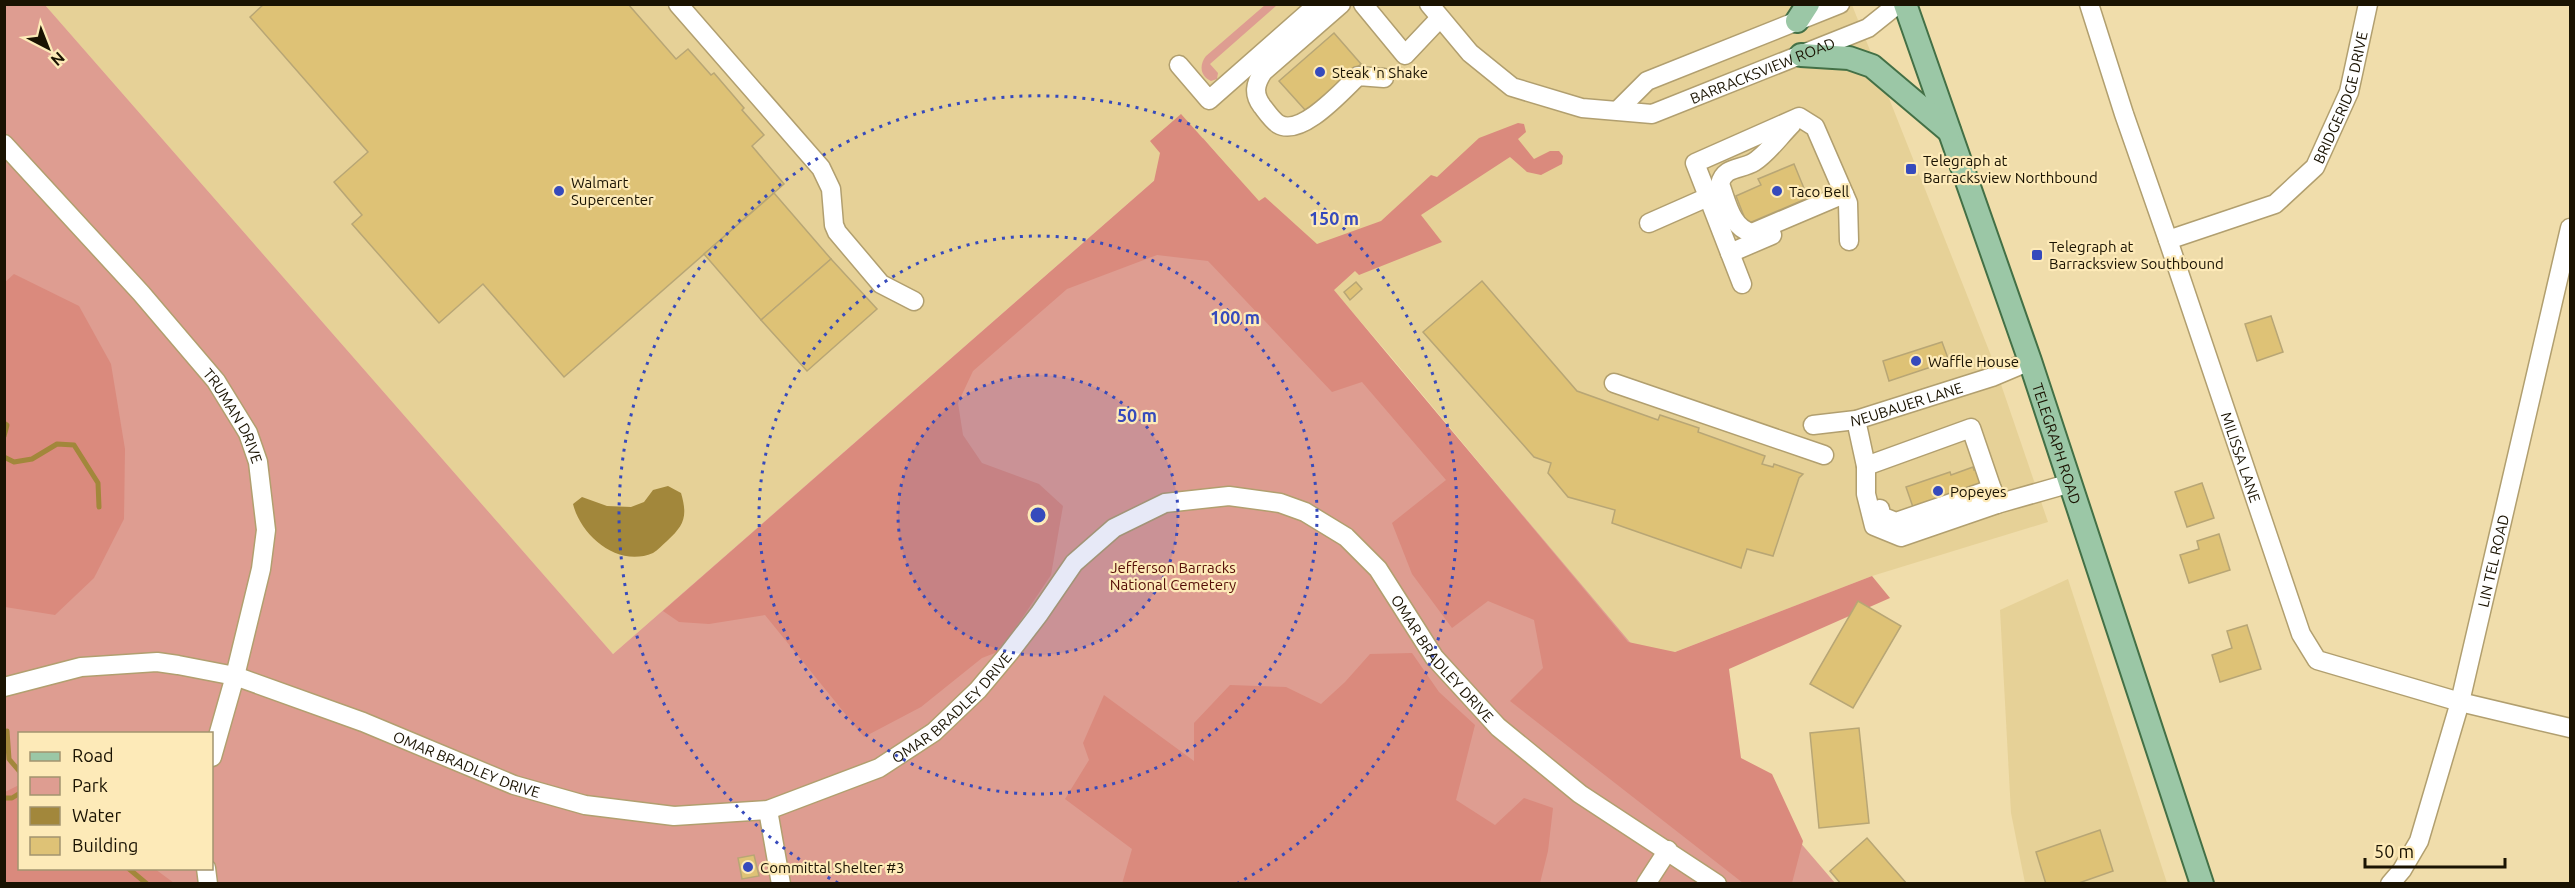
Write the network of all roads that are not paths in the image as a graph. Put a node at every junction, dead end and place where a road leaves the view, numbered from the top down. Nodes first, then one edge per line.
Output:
1 (678, 4) edge
2 (1318, 4) edge
3 (1341, 4) edge
4 (1363, 4) edge
5 (1840, 4) edge
6 (1898, 4) edge
7 (1905, 4) edge
8 (2089, 4) edge
9 (2368, 4) edge
10 (1435, 11) edge
11 (1802, 13) edge
12 (1801, 55) junction
13 (1179, 65) dead end
14 (1384, 78) dead end
15 (1618, 110) junction
16 (1799, 117) junction
17 (1950, 132) junction
18 (4, 144) edge
19 (1708, 197) junction
20 (1846, 199) junction
21 (1648, 223) dead end
22 (2571, 228) edge
23 (2168, 240) junction
24 (1850, 241) dead end
25 (1730, 253) junction
26 (1742, 284) dead end
27 (914, 301) dead end
28 (2030, 361) junction
29 (1614, 383) dead end
30 (1856, 420) junction
31 (1813, 425) dead end
32 (1824, 455) dead end
33 (1867, 473) junction
34 (2071, 483) junction
35 (1994, 497) junction
36 (235, 676) junction
37 (4, 687) edge
38 (2460, 702) junction
39 (2571, 728) edge
40 (213, 754) edge
41 (768, 810) junction
42 (1668, 850) junction
43 (781, 884) edge
44 (1646, 884) edge
45 (1717, 884) edge
46 (2202, 884) edge
47 (2390, 884) edge

1 - 27 street
2 - 13 street
3 - 14 street
4 - 10 street
5 - 11 street
6 - 12 street, BARRACKSVIEW ROAD
7 - 17 main road, TELEGRAPH ROAD
8 - 23 street, MILISSA LANE
9 - 23 street, BRIDGERIDGE DRIVE
10 - 15 street, BARRACKSVIEW ROAD
11 - 15 street
12 - 15 street, BARRACKSVIEW ROAD
12 - 17 main road
16 - 19 street
16 - 20 street
16 - 20 street
17 - 28 main road, TELEGRAPH ROAD
18 - 36 street, TRUMAN DRIVE
19 - 21 street
19 - 25 street
20 - 24 street
20 - 25 street
22 - 38 street, LIN TEL ROAD
23 - 38 street, MILISSA LANE
25 - 26 street
28 - 30 street, NEUBAUER LANE
28 - 34 main road, TELEGRAPH ROAD
29 - 32 street
30 - 31 street, NEUBAUER LANE
30 - 33 street
33 - 35 street
33 - 35 street
34 - 35 street
34 - 46 main road, TELEGRAPH ROAD
36 - 37 street, OMAR BRADLEY DRIVE
36 - 40 street, TRUMAN DRIVE
36 - 41 street, OMAR BRADLEY DRIVE
38 - 39 street, MILISSA LANE
38 - 47 street, LIN TEL ROAD
41 - 42 street, OMAR BRADLEY DRIVE
41 - 43 street
42 - 44 street
42 - 45 street, OMAR BRADLEY DRIVE

